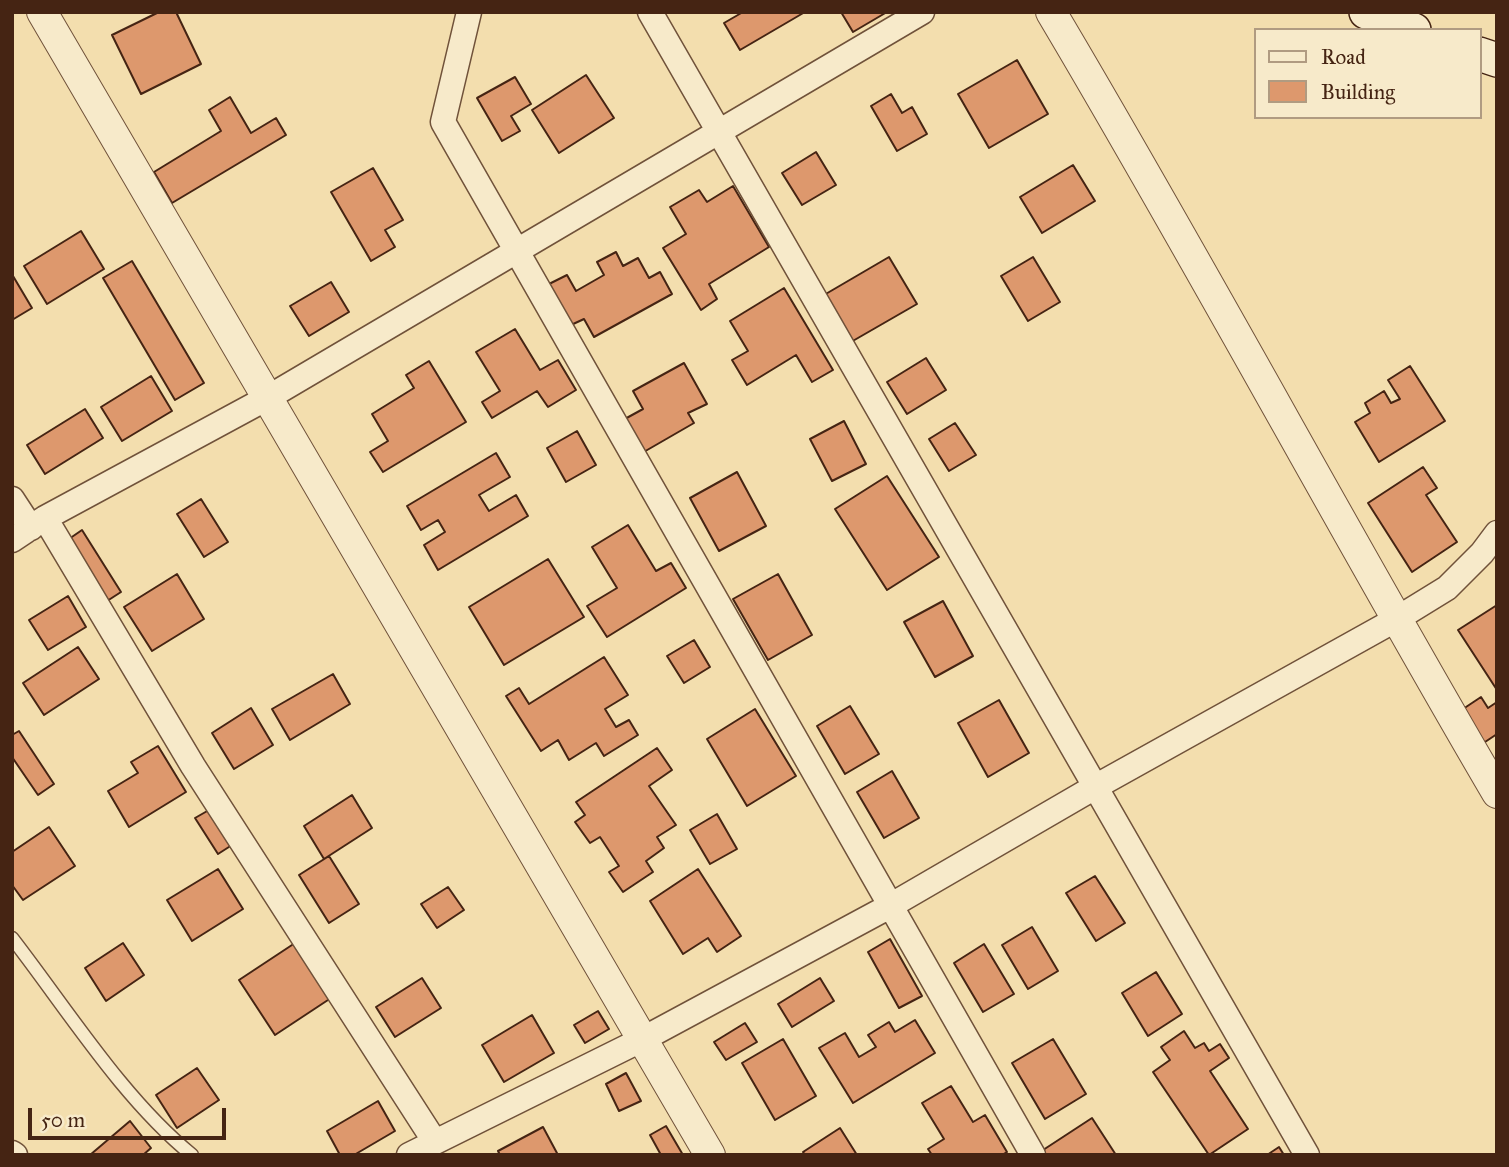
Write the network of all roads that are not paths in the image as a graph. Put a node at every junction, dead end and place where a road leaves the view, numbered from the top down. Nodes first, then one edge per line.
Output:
1 (42, 12) edge
2 (470, 12) edge
3 (650, 12) edge
4 (922, 12) edge
5 (1051, 12) edge
6 (1366, 12) edge
7 (1409, 28) edge
8 (720, 132) junction
9 (515, 250) junction
10 (269, 397) junction
11 (12, 499) edge
12 (29, 529) edge
13 (1497, 533) edge
14 (1395, 620) junction
15 (1095, 787) junction
16 (1497, 793) edge
17 (890, 906) junction
18 (12, 938) edge
19 (642, 1039) junction
20 (435, 1142) junction
21 (192, 1155) edge
22 (409, 1155) edge
23 (710, 1155) edge
24 (1033, 1155) edge
25 (1307, 1155) edge

1 - 10 street
2 - 9 street
3 - 8 street
4 - 8 street
5 - 14 street
6 - 7 main road
8 - 9 street
8 - 15 street
9 - 10 street
9 - 17 street
10 - 12 street
10 - 19 street
11 - 12 street
12 - 20 street
13 - 14 street
14 - 15 street
14 - 16 street
15 - 17 street
15 - 25 street
17 - 19 street
17 - 24 street
18 - 21 lane
19 - 20 street
19 - 23 street
20 - 22 street

